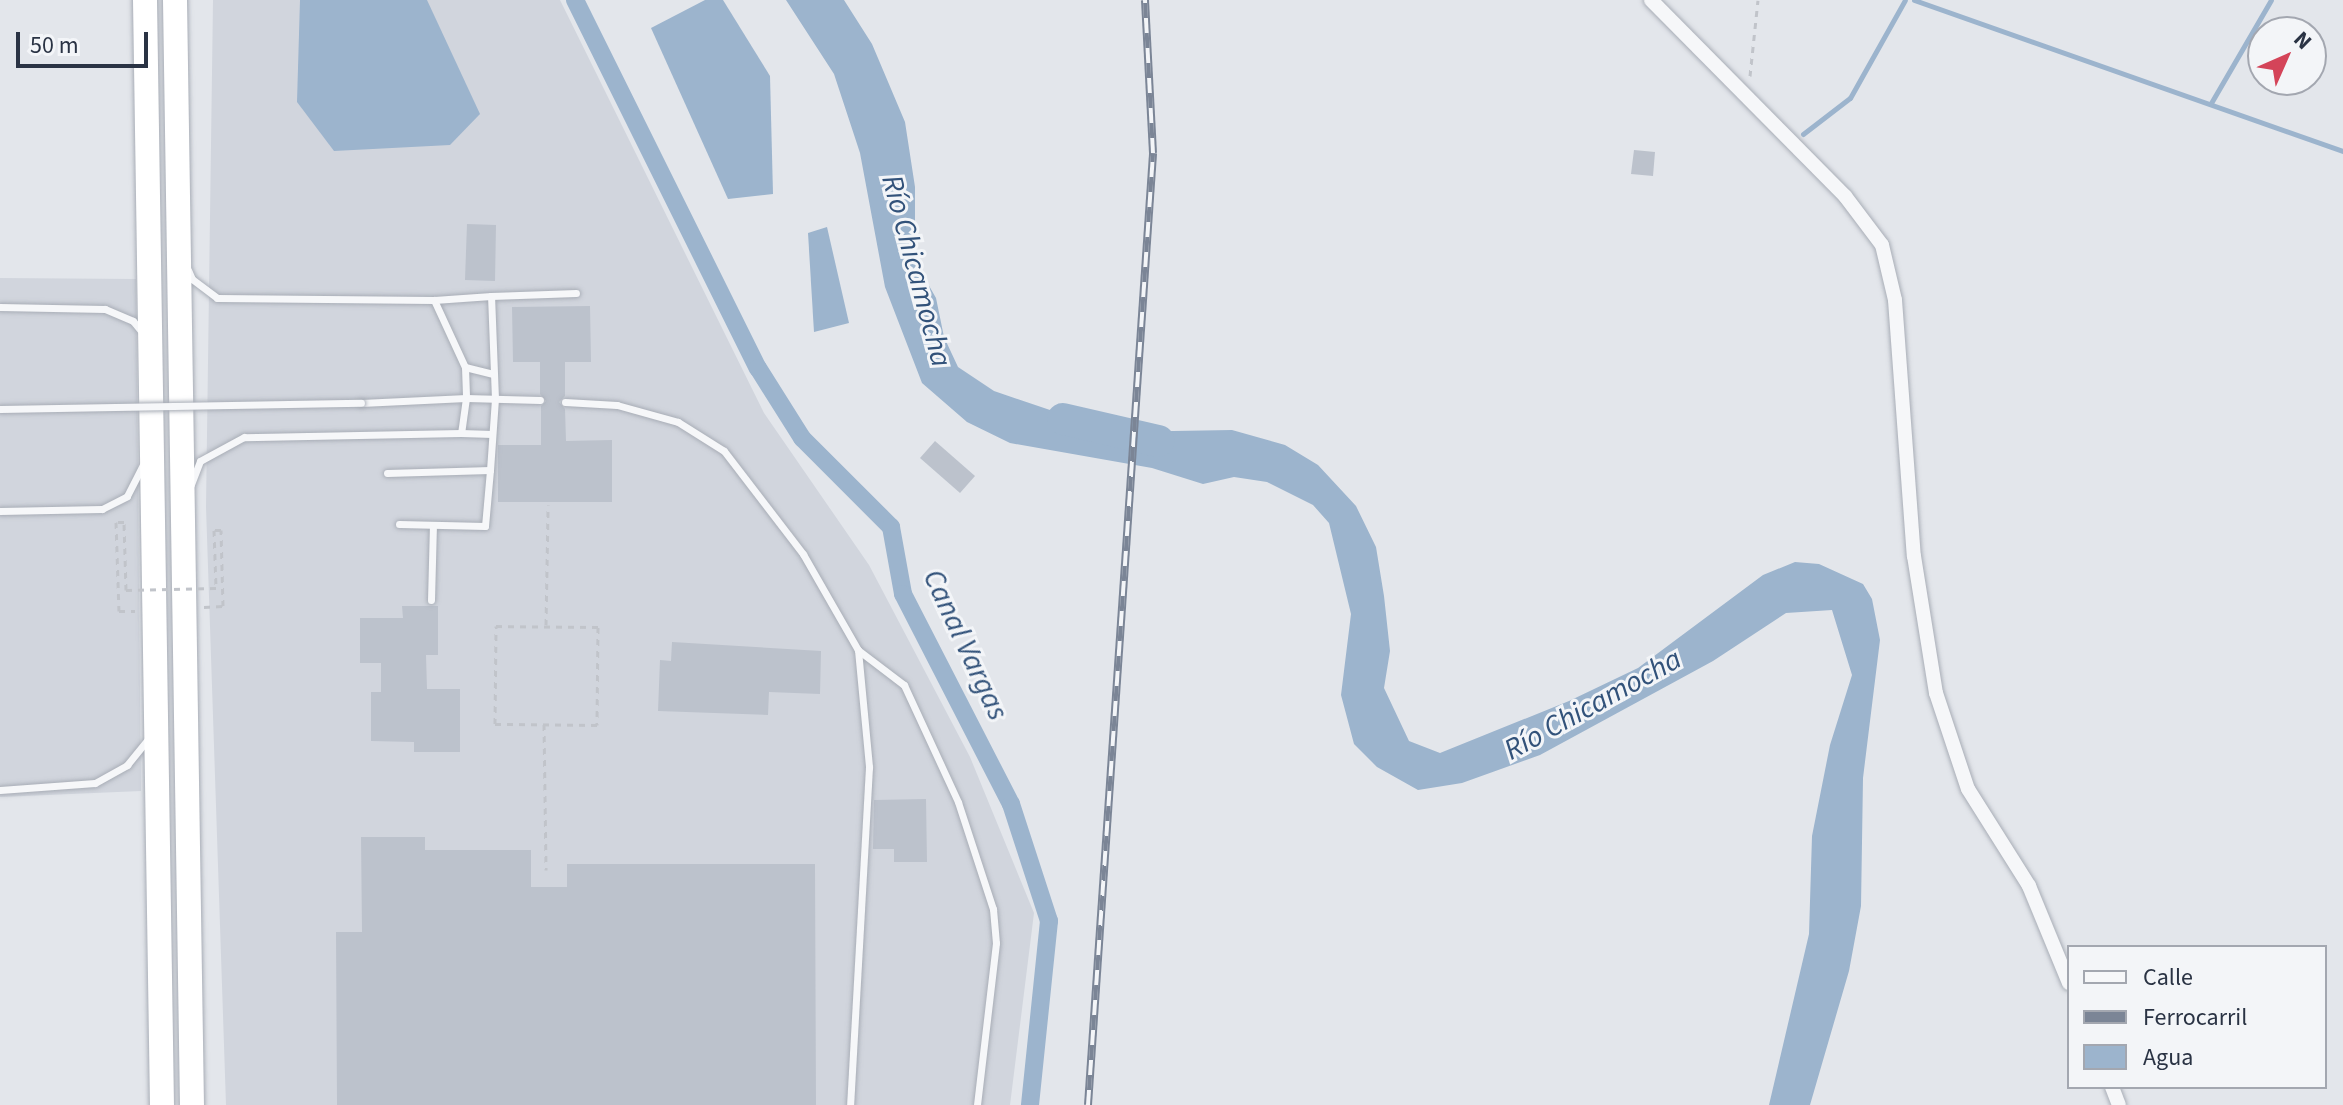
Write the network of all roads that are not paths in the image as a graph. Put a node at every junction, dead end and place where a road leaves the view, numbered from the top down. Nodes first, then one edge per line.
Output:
1 (145, 0) edge
2 (175, 0) edge
3 (1651, 0) edge
4 (175, 236) junction
5 (576, 293) dead end
6 (491, 296) junction
7 (434, 300) junction
8 (0, 307) edge
9 (148, 339) junction
10 (465, 367) junction
11 (493, 374) junction
12 (466, 398) junction
13 (495, 399) junction
14 (540, 400) dead end
15 (565, 402) dead end
16 (0, 409) edge
17 (461, 433) junction
18 (492, 434) junction
19 (152, 449) junction
20 (490, 470) junction
21 (387, 473) dead end
22 (0, 511) edge
23 (180, 513) junction
24 (399, 524) dead end
25 (433, 526) junction
26 (431, 600) dead end
27 (858, 650) junction
28 (156, 728) junction
29 (0, 790) edge
30 (2067, 978) edge
31 (162, 1105) edge
32 (192, 1105) edge
33 (850, 1105) edge
34 (977, 1105) edge

1 - 9 highway
2 - 4 highway
3 - 30 street
4 - 7 lane
4 - 23 highway
5 - 6 lane
6 - 7 lane
6 - 11 lane
7 - 10 lane
8 - 9 lane
9 - 19 highway
10 - 11 lane
10 - 12 lane
11 - 13 lane
12 - 13 lane
12 - 16 lane, bridge
12 - 17 lane
13 - 14 lane
13 - 18 lane
15 - 27 lane
17 - 18 lane
17 - 23 lane
18 - 20 lane
19 - 22 lane
19 - 28 highway
20 - 21 lane
20 - 25 lane
23 - 32 highway
24 - 25 lane
25 - 26 lane
27 - 33 lane
27 - 34 lane
28 - 29 lane
28 - 31 highway

